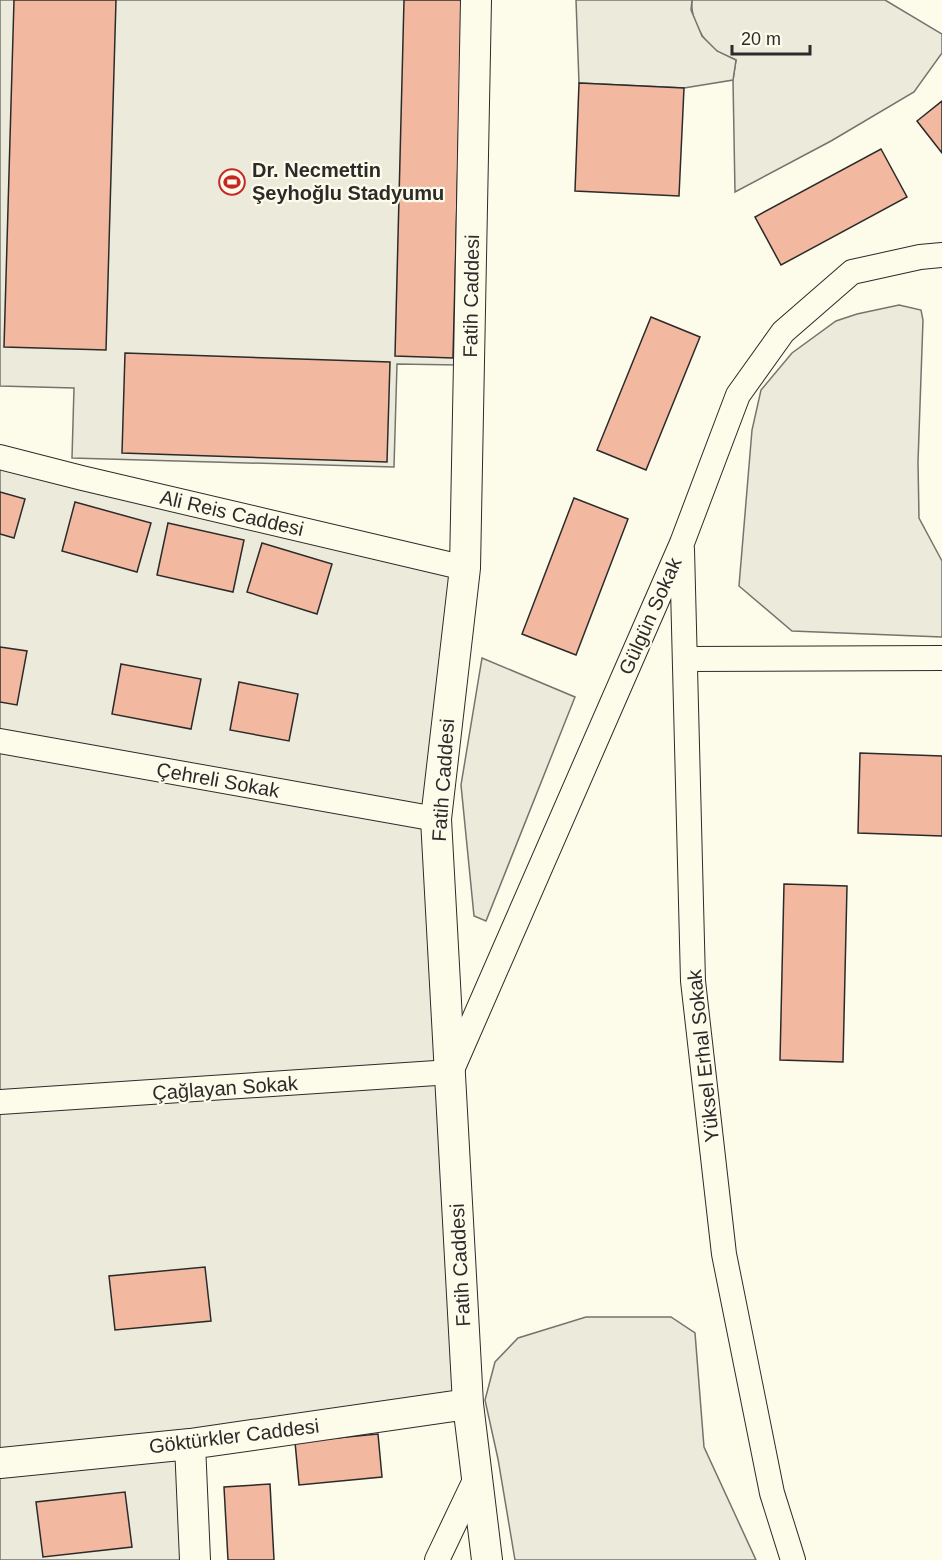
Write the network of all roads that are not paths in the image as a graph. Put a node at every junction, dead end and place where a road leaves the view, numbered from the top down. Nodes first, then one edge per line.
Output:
1 (476, 0) edge
2 (942, 255) edge
3 (0, 457) edge
4 (682, 543) junction
5 (465, 568) junction
6 (942, 658) edge
7 (685, 659) junction
8 (0, 741) edge
9 (436, 819) junction
10 (450, 1072) junction
11 (0, 1102) edge
12 (468, 1404) junction
13 (190, 1444) junction
14 (0, 1462) edge
15 (477, 1476) junction
16 (195, 1560) edge
17 (437, 1560) edge
18 (487, 1560) edge
19 (793, 1560) edge

1 - 5 street, Fatih Caddesi
2 - 4 street, Gülgün Sokak
3 - 5 street, Ali Reis Caddesi
4 - 7 street, Yüksel Erhal Sokak
4 - 10 street, Gülgün Sokak
5 - 9 street, Fatih Caddesi
6 - 7 street
7 - 19 street, Yüksel Erhal Sokak
8 - 9 street, Çehreli Sokak
9 - 10 street, Fatih Caddesi
10 - 11 street, Çağlayan Sokak
10 - 12 street, Fatih Caddesi
12 - 13 street, Göktürkler Caddesi
12 - 15 street, Fatih Caddesi
13 - 14 street, Göktürkler Caddesi
13 - 16 street
15 - 17 street
15 - 18 street, Fatih Caddesi

